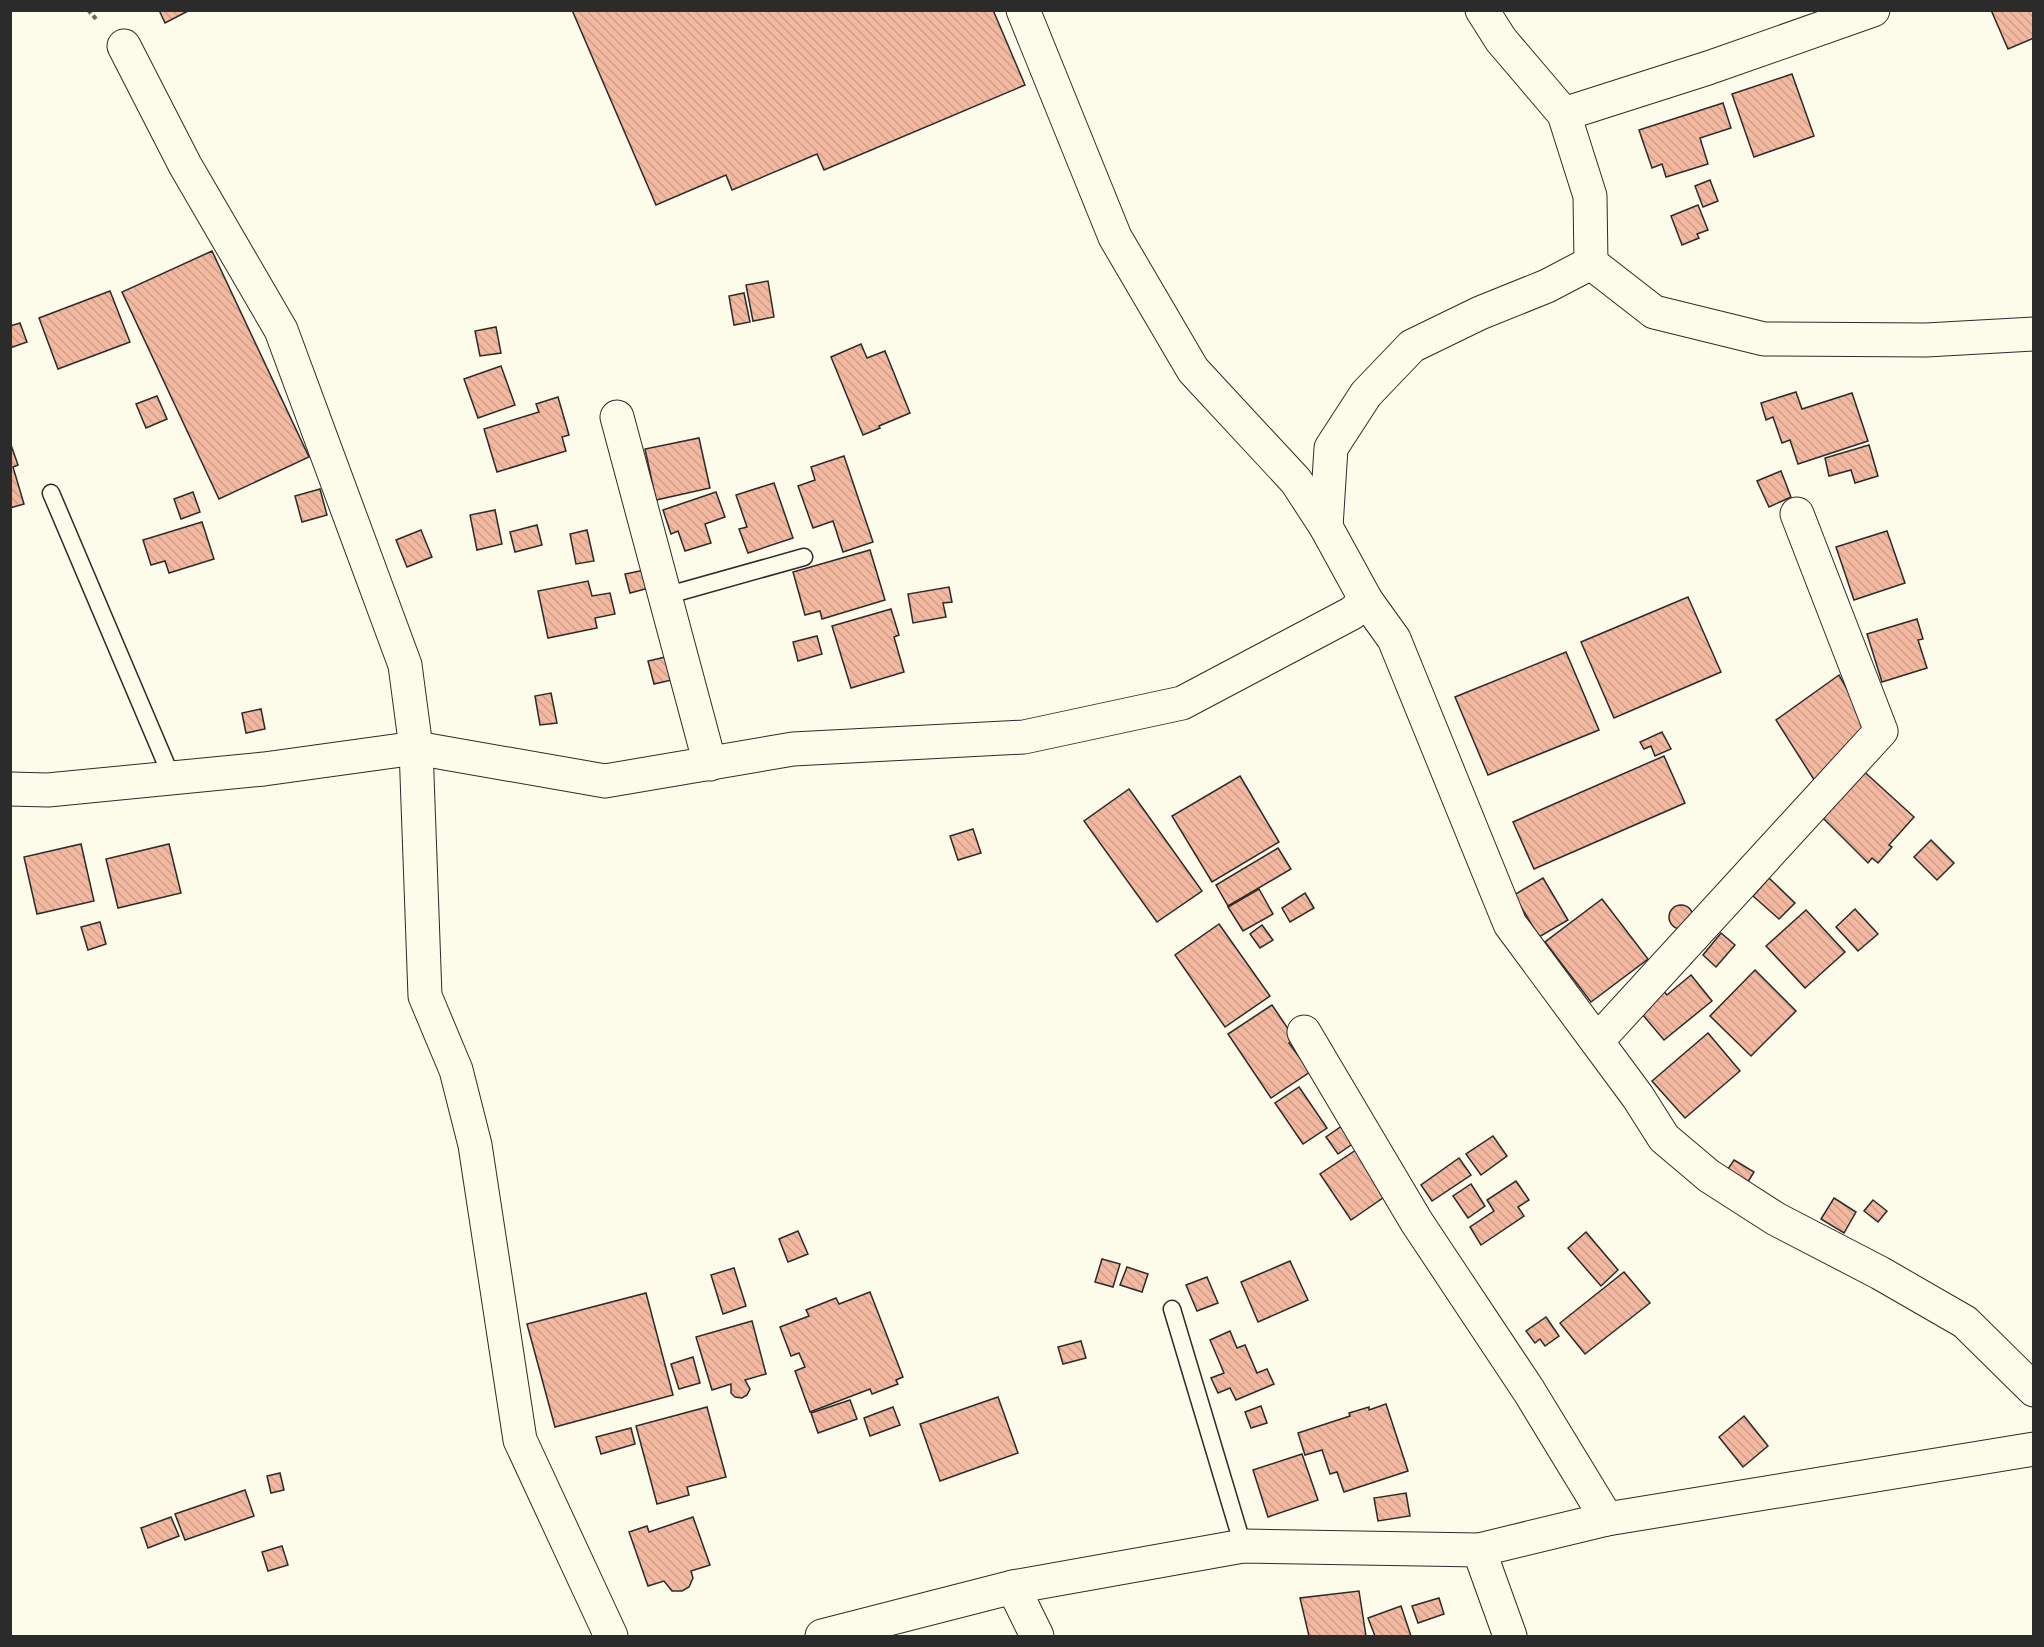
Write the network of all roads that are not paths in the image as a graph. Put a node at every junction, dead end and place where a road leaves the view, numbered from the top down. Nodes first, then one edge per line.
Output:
1 (1023, 10) edge
2 (1482, 10) edge
3 (1873, 10) edge
4 (124, 46) dead end
5 (1564, 114) junction
6 (1591, 262) junction
7 (2034, 334) edge
8 (616, 417) dead end
9 (51, 493) dead end
10 (1797, 514) dead end
11 (1326, 527) junction
12 (804, 557) dead end
13 (665, 596) junction
14 (1366, 600) junction
15 (416, 748) junction
16 (710, 764) junction
17 (172, 778) junction
18 (10, 789) edge
19 (1304, 1032) dead end
20 (1597, 1041) junction
21 (1172, 1309) dead end
22 (2034, 1390) edge
23 (2034, 1449) edge
24 (1607, 1519) junction
25 (1243, 1545) junction
26 (1479, 1550) junction
27 (1013, 1587) junction
28 (610, 1636) edge
29 (822, 1636) edge
30 (1037, 1636) edge
31 (1510, 1636) edge

1 - 11 street
2 - 5 street
3 - 5 street
4 - 15 street
5 - 6 street
6 - 7 street
6 - 11 street
8 - 13 street
9 - 17 lane
10 - 20 street
11 - 14 street
12 - 13 lane
13 - 16 street
14 - 16 street
14 - 20 street
15 - 16 street
15 - 17 street
15 - 28 street
17 - 18 street
19 - 24 street
20 - 22 street
21 - 25 lane
23 - 24 street
24 - 26 street
25 - 26 street
25 - 27 street
26 - 31 street
27 - 29 street
27 - 30 street

